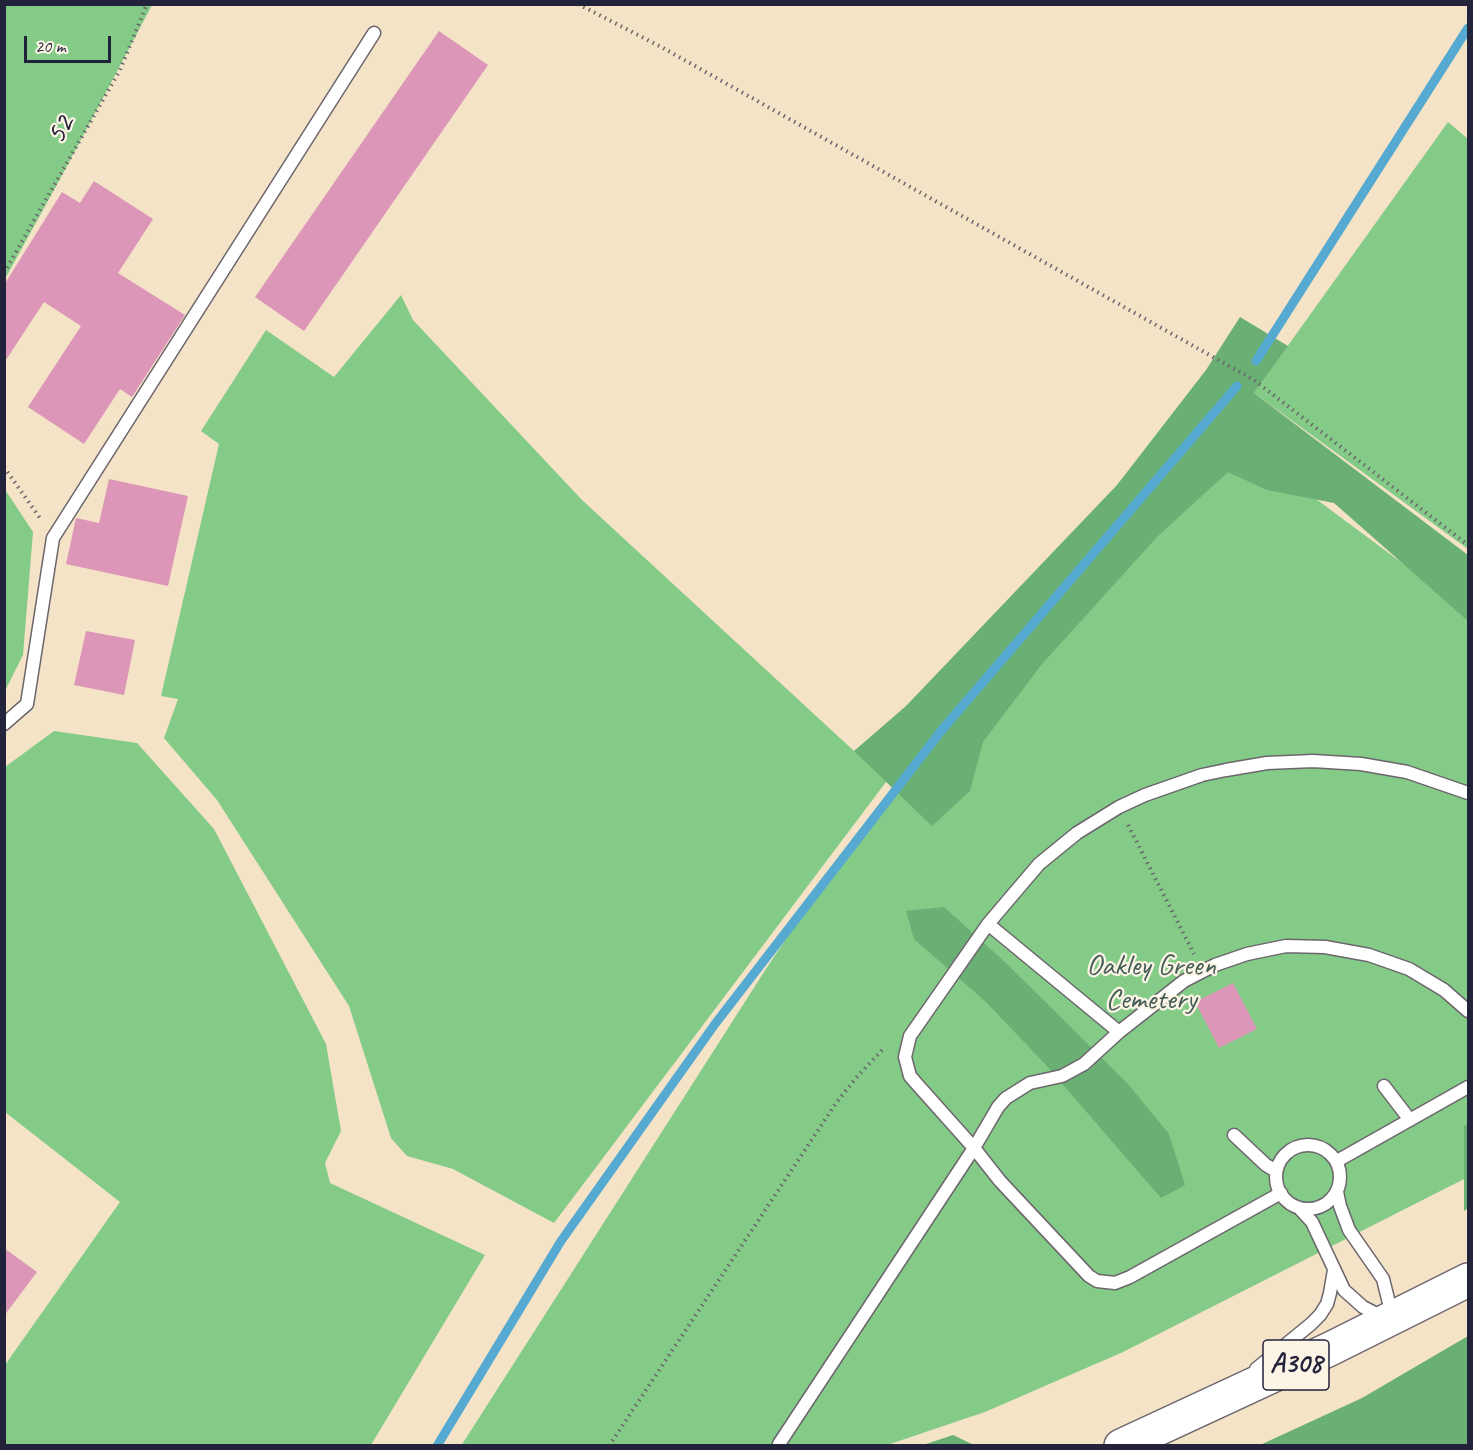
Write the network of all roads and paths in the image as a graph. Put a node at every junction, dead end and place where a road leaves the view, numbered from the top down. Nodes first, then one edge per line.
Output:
1 (147, 4) edge
2 (578, 4) edge
3 (374, 33) dead end
4 (4, 273) edge
5 (4, 467) edge
6 (53, 538) junction
7 (1468, 545) edge
8 (4, 724) edge
9 (1468, 793) edge
10 (1119, 807) junction
11 (988, 924) junction
12 (1203, 971) junction
13 (1468, 1011) edge
14 (1119, 1032) junction
15 (889, 1044) dead end
16 (1384, 1086) dead end
17 (1468, 1087) edge
18 (1410, 1120) junction
19 (1234, 1135) dead end
20 (974, 1148) junction
21 (1337, 1161) junction
22 (1276, 1171) junction
23 (1337, 1192) junction
24 (1281, 1193) junction
25 (1299, 1208) junction
26 (1334, 1270) junction
27 (1468, 1280) edge
28 (1388, 1320) junction
29 (1216, 1402) junction
30 (778, 1444) dead end
31 (609, 1446) edge
32 (1121, 1446) edge

1 - 4 path, 52
2 - 7 path
3 - 6 lane
5 - 6 path
6 - 8 lane
9 - 10 lane
10 - 11 lane
10 - 12 path
11 - 14 lane
11 - 20 lane
12 - 13 lane
12 - 14 lane
14 - 20 lane
15 - 31 path
16 - 18 lane
17 - 18 lane
18 - 21 lane
19 - 22 lane
20 - 24 lane
20 - 30 lane
21 - 22 lane
21 - 23 lane
22 - 24 lane
23 - 25 lane
23 - 28 lane
24 - 25 lane
25 - 26 lane
26 - 28 lane
26 - 29 lane
27 - 28 main road, A308
28 - 29 main road, A308
29 - 32 main road, A308

